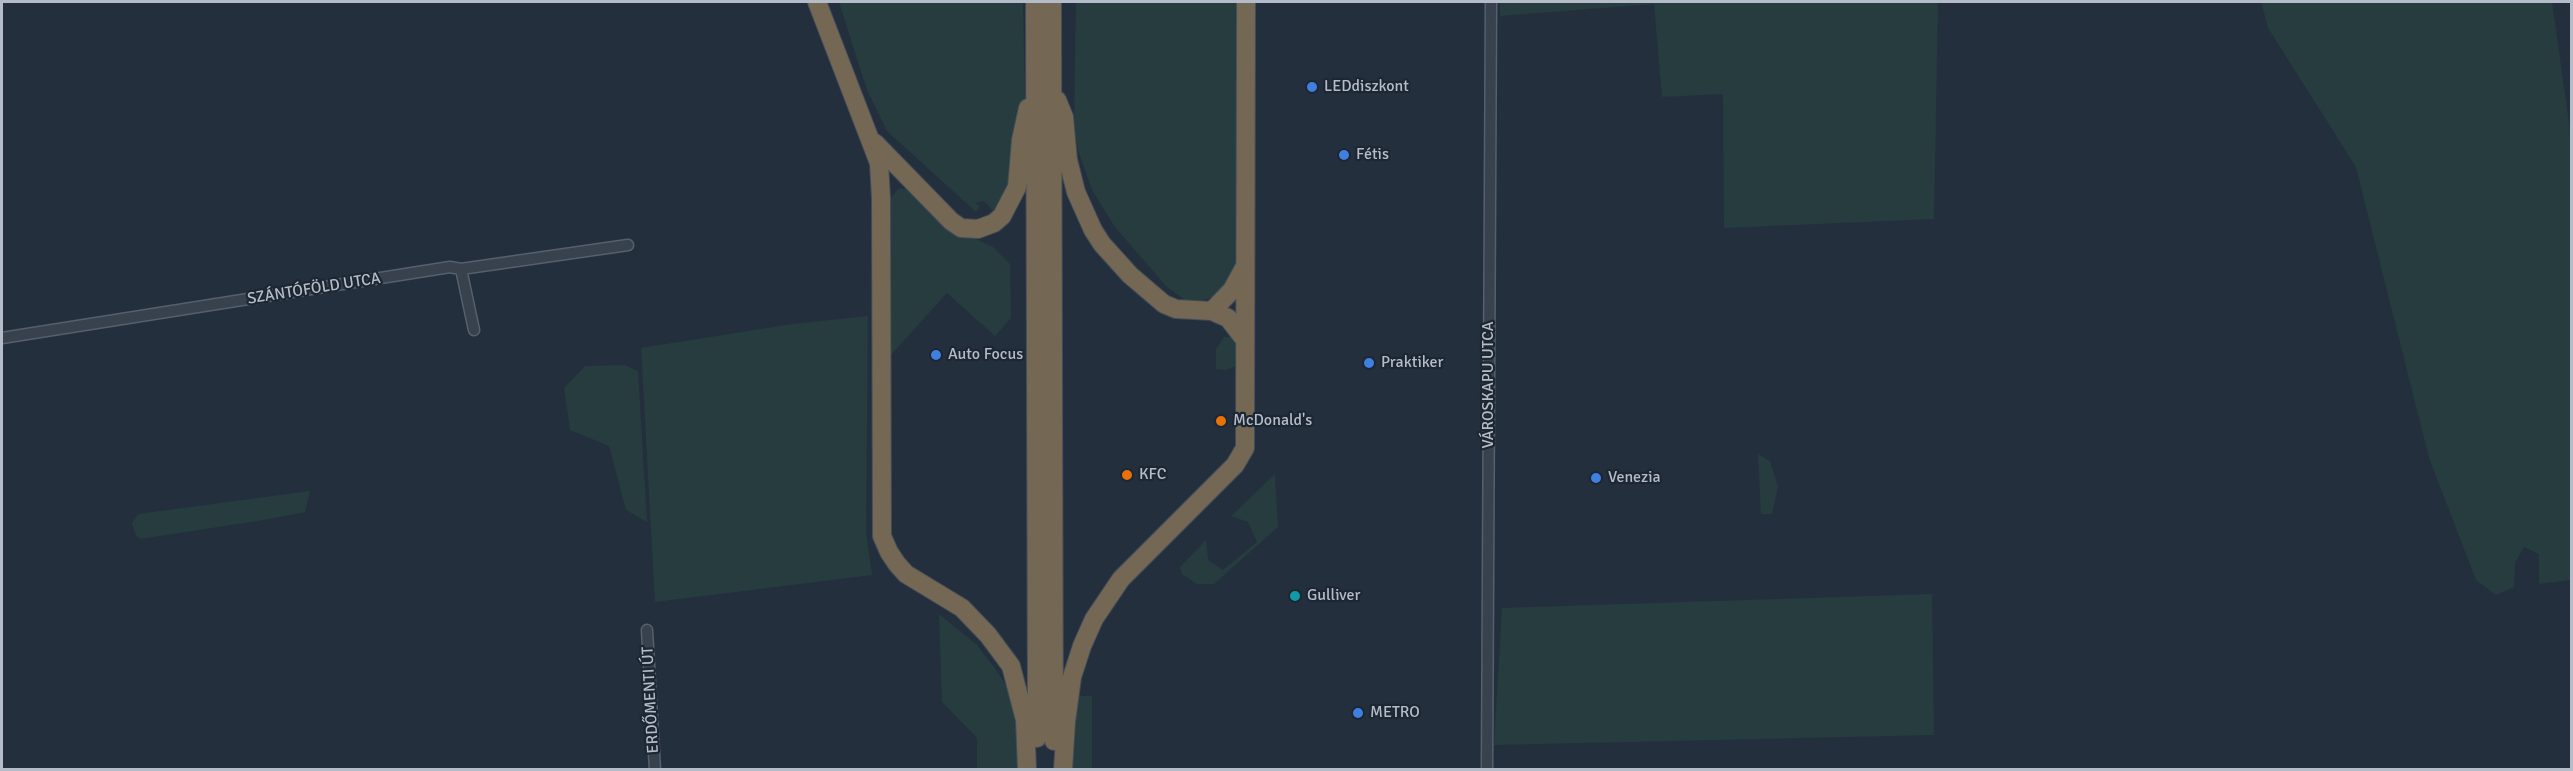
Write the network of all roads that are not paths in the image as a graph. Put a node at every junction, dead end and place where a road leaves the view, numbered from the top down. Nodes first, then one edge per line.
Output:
1 (817, 2) edge
2 (1035, 2) edge
3 (1052, 2) edge
4 (1491, 2) edge
5 (1244, 4) edge
6 (1043, 88) junction
7 (871, 138) junction
8 (891, 160) junction
9 (915, 186) junction
10 (884, 193) junction
11 (628, 245) dead end
12 (1245, 266) junction
13 (461, 269) junction
14 (1245, 308) junction
15 (1217, 310) junction
16 (474, 330) dead end
17 (2, 338) edge
18 (1245, 340) junction
19 (647, 630) dead end
20 (655, 770) edge
21 (1027, 770) edge
22 (1037, 770) edge
23 (1054, 770) edge
24 (1063, 770) edge
25 (1487, 770) edge

1 - 7 highway
2 - 6 highway
3 - 6 highway
4 - 25 street, VÁROSKAPU UTCA
5 - 12 highway
6 - 9 highway
6 - 15 highway
6 - 22 highway
6 - 23 highway
7 - 8 highway
7 - 10 highway
8 - 9 highway
8 - 10 highway
9 - 10 highway
10 - 21 highway
11 - 13 street, SZÁNTÓFÖLD UTCA
12 - 14 highway
12 - 15 highway
13 - 16 street
13 - 17 street, SZÁNTÓFÖLD UTCA
14 - 15 highway
14 - 18 highway
15 - 18 highway
18 - 24 highway
19 - 20 street, ERDŐMENTI ÚT

